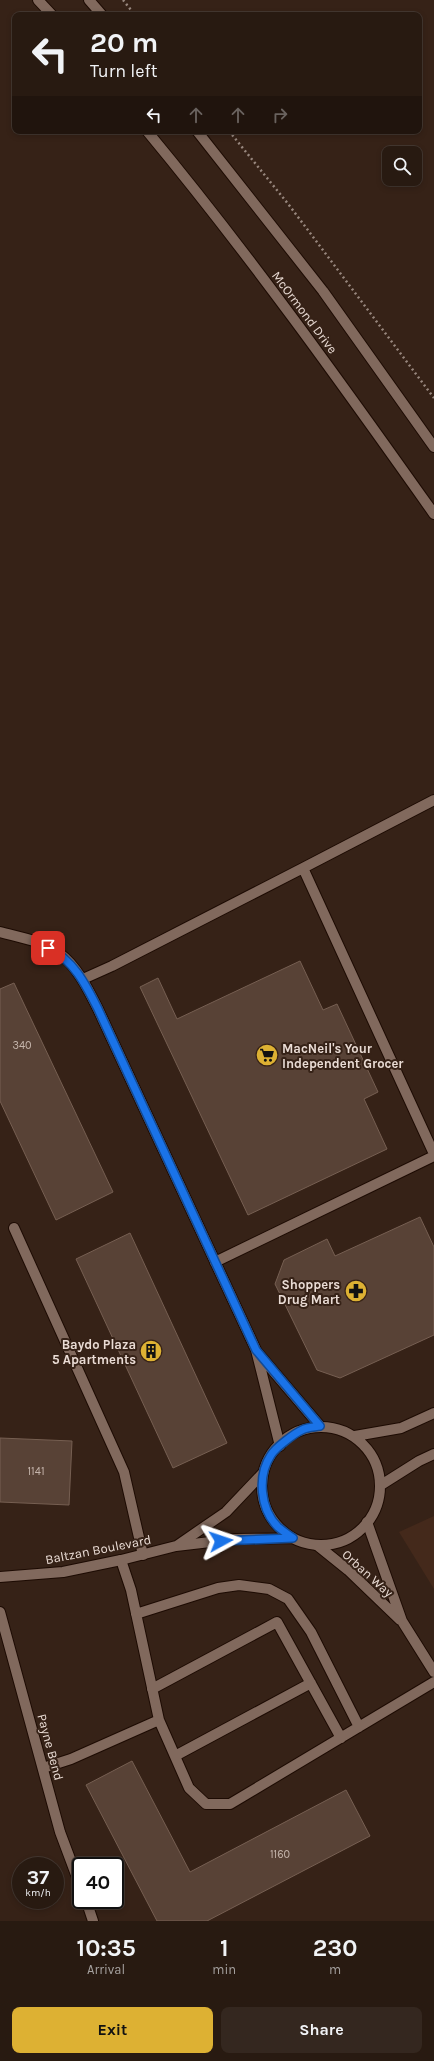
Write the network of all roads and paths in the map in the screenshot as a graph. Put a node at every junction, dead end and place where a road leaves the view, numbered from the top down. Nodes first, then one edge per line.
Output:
1 (38, 0) edge
2 (89, 0) edge
3 (123, 0) edge
4 (49, 12) edge
5 (99, 12) edge
6 (133, 12) edge
7 (150, 134) edge
8 (199, 134) edge
9 (231, 134) edge
10 (434, 398) edge
11 (434, 447) edge
12 (434, 514) edge
13 (434, 800) edge
14 (303, 868) junction
15 (0, 932) edge
16 (82, 979) junction
17 (434, 1155) edge
18 (14, 1228) dead end
19 (215, 1262) junction
20 (256, 1350) junction
21 (434, 1413) edge
22 (320, 1426) junction
23 (355, 1436) junction
24 (280, 1446) junction
25 (434, 1454) edge
26 (263, 1473) junction
27 (381, 1485) junction
28 (367, 1522) junction
29 (293, 1538) junction
30 (317, 1545) junction
31 (176, 1546) junction
32 (143, 1555) junction
33 (121, 1560) junction
34 (0, 1577) edge
35 (0, 1612) edge
36 (136, 1614) junction
37 (402, 1621) junction
38 (434, 1672) edge
39 (434, 1682) edge
40 (311, 1683) junction
41 (152, 1689) junction
42 (159, 1720) junction
43 (359, 1728) junction
44 (341, 1738) junction
45 (175, 1756) junction
46 (43, 1768) junction
47 (72, 1864) edge
48 (89, 1909) edge
49 (93, 1921) edge

1 - 4 street
2 - 5 street
3 - 6 path
7 - 12 street, McOrmond Drive
8 - 11 street, McOrmond Drive
9 - 10 path
13 - 14 street
14 - 16 street
14 - 17 street
15 - 16 street
16 - 19 street
17 - 19 street
18 - 32 street
19 - 20 street
20 - 22 street
20 - 24 street
21 - 23 street
22 - 23 street
22 - 24 street
23 - 27 street
24 - 26 street
25 - 27 street
26 - 29 street
26 - 31 street, Baltzan Boulevard
27 - 28 street
28 - 30 street
28 - 37 street, Orban Way
29 - 30 street
29 - 31 street, Baltzan Boulevard
30 - 37 street, Orban Way
31 - 32 street, Baltzan Boulevard
32 - 33 street, Baltzan Boulevard
33 - 34 street, Baltzan Boulevard
33 - 36 street
35 - 46 street, Payne Bend
36 - 41 street
36 - 43 street
37 - 38 street, Orban Way
39 - 43 street
40 - 41 street
40 - 44 street
40 - 45 street
41 - 42 street
42 - 45 street
42 - 46 street
43 - 44 street
44 - 45 street
46 - 47 street, Payne Bend
48 - 49 street

